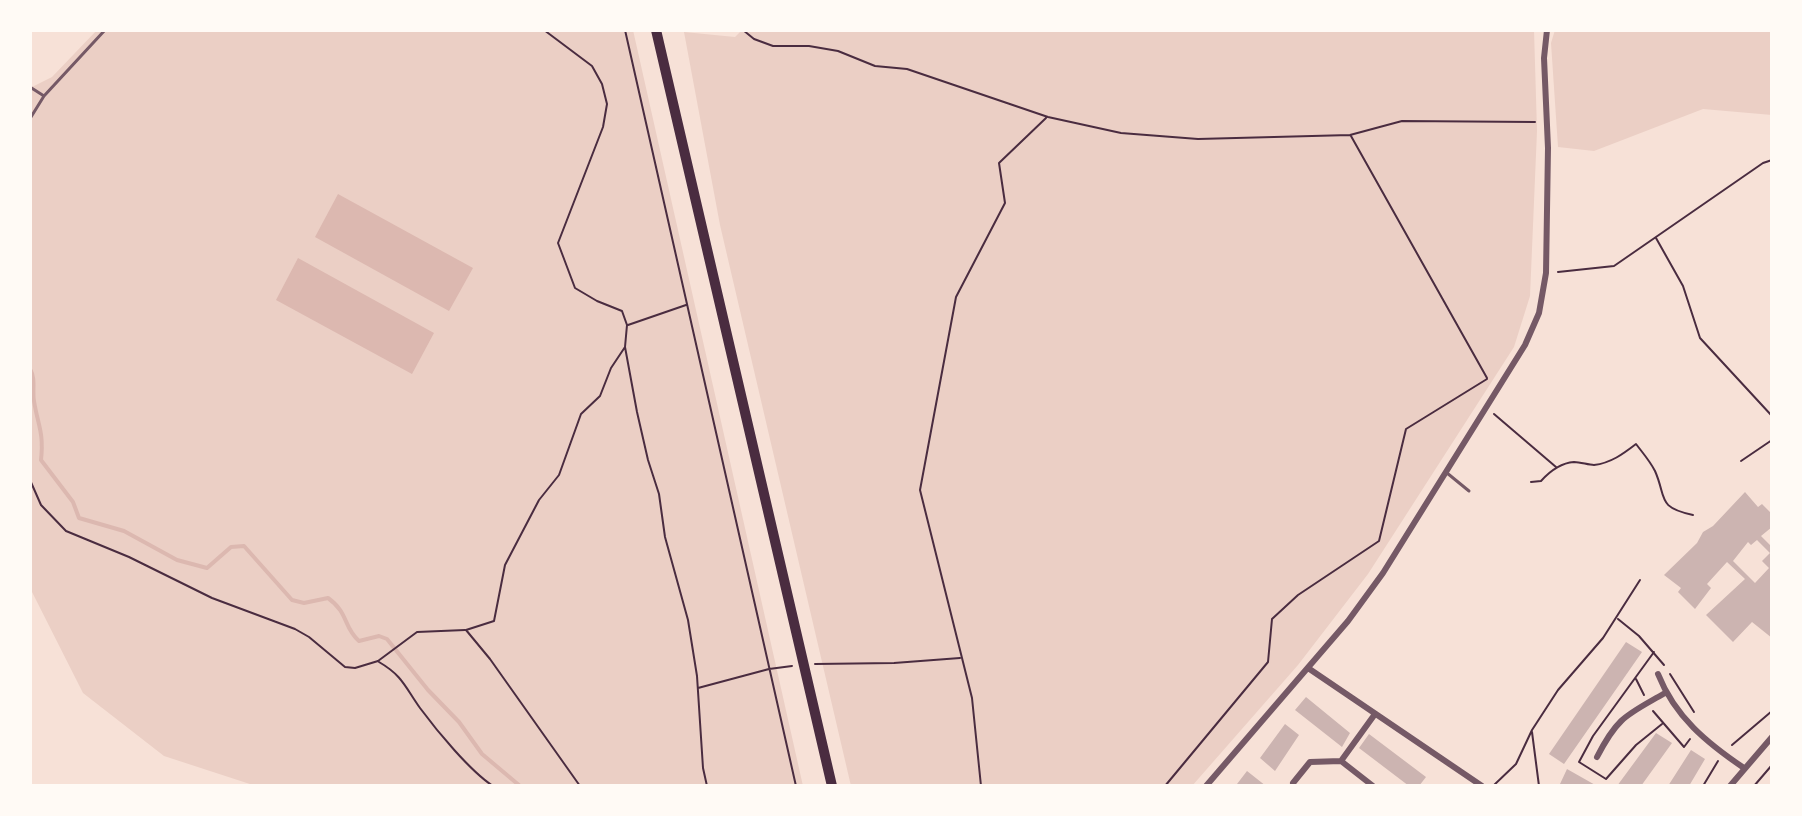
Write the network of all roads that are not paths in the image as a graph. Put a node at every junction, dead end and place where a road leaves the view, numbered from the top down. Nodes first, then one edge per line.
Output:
1 (105, 30) edge
2 (656, 30) edge
3 (1547, 30) edge
4 (30, 87) edge
5 (44, 96) junction
6 (31, 117) edge
7 (1447, 473) junction
8 (1469, 491) dead end
9 (1308, 668) junction
10 (1658, 674) dead end
11 (1665, 693) junction
12 (1375, 714) junction
13 (1772, 737) edge
14 (1769, 746) edge
15 (1597, 757) dead end
16 (1341, 761) junction
17 (1744, 768) junction
18 (1293, 783) dead end
19 (1479, 784) edge
20 (832, 786) edge
21 (1206, 786) edge
22 (1373, 786) edge
23 (1730, 786) edge

1 - 5 lane
2 - 20 main road
3 - 7 street
4 - 5 lane
5 - 6 lane
7 - 8 lane
7 - 9 street
9 - 12 street
9 - 21 street
10 - 11 street
11 - 15 street
11 - 17 street
12 - 16 street
12 - 19 street
13 - 14 street
14 - 17 street
16 - 18 street
16 - 22 street
17 - 23 street

